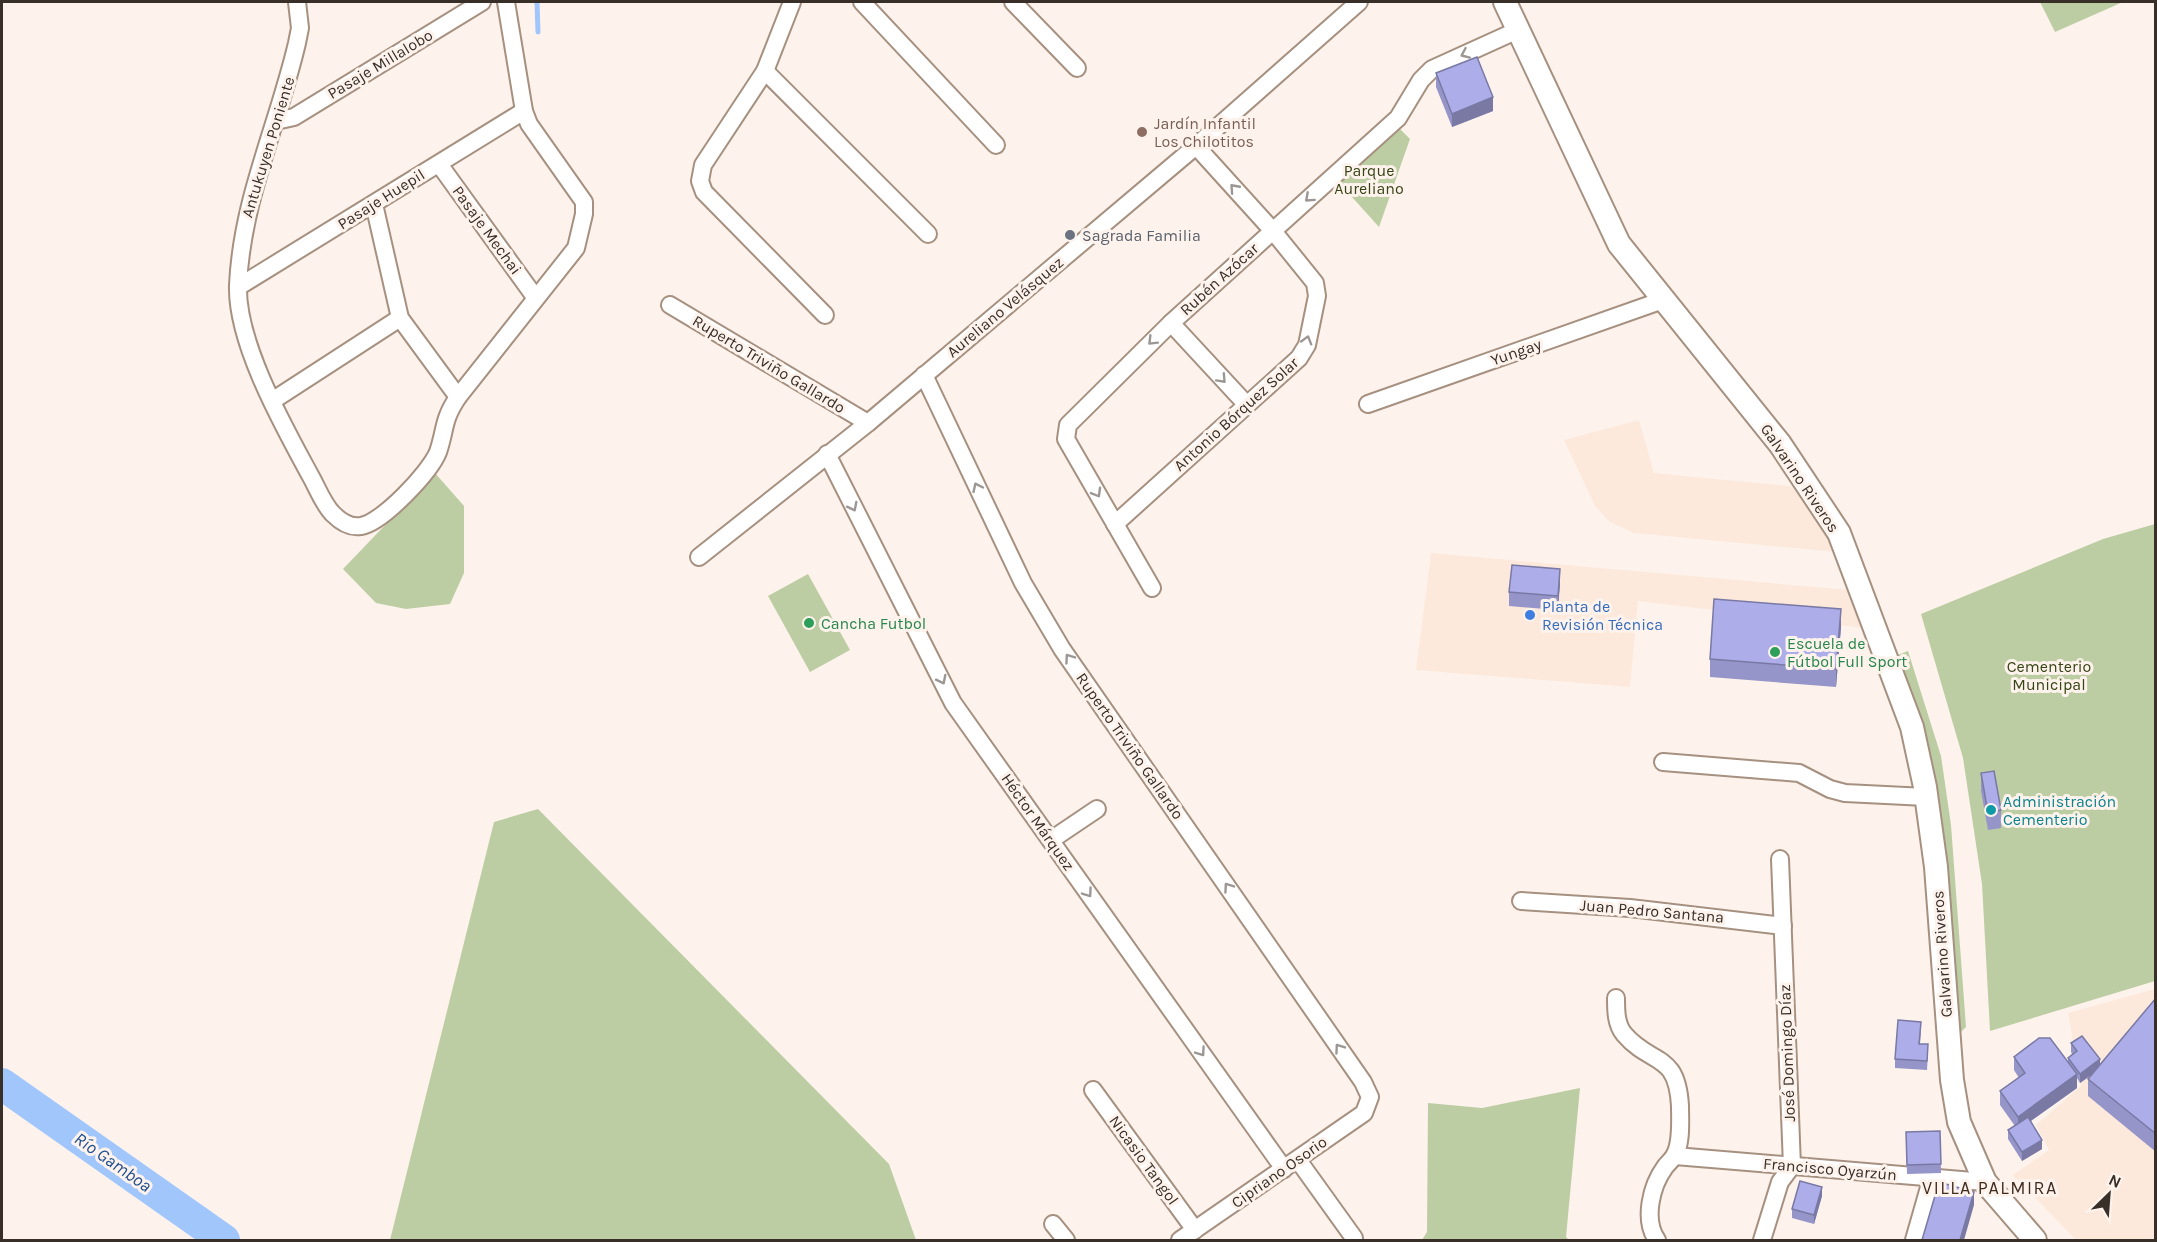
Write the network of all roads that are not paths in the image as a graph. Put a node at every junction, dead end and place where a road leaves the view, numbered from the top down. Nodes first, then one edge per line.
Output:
1 (297, 2) edge
2 (483, 2) edge
3 (506, 2) edge
4 (792, 2) edge
5 (862, 2) edge
6 (1013, 2) edge
7 (1359, 2) edge
8 (1505, 2) edge
9 (1518, 30) junction
10 (1077, 69) dead end
11 (765, 71) junction
12 (524, 111) junction
13 (276, 121) junction
14 (996, 145) dead end
15 (1196, 146) junction
16 (439, 164) junction
17 (374, 204) junction
18 (1273, 231) junction
19 (928, 234) dead end
20 (238, 287) junction
21 (535, 297) junction
22 (1663, 300) junction
23 (670, 305) dead end
24 (825, 315) dead end
25 (400, 318) junction
26 (1171, 323) junction
27 (924, 375) junction
28 (458, 397) junction
29 (272, 401) junction
30 (1246, 404) junction
31 (1368, 404) dead end
32 (868, 423) junction
33 (827, 454) junction
34 (1115, 524) junction
35 (699, 557) dead end
36 (1152, 588) dead end
37 (1663, 762) dead end
38 (1926, 797) junction
39 (1097, 809) dead end
40 (1051, 840) junction
41 (1780, 859) dead end
42 (1521, 901) dead end
43 (1783, 926) junction
44 (1616, 998) dead end
45 (1093, 1089) dead end
46 (1370, 1097) joint
47 (1675, 1156) junction
48 (1291, 1164) junction
49 (1792, 1166) junction
50 (1932, 1177) junction
51 (1985, 1182) junction
52 (1053, 1224) dead end
53 (1195, 1230) junction
54 (1354, 1238) dead end
55 (1066, 1240) edge
56 (1180, 1240) edge
57 (1657, 1240) edge
58 (1762, 1240) edge
59 (1914, 1240) edge
60 (2035, 1240) edge

1 - 13 street, Antukuyen Poniente
2 - 13 street, Pasaje Millalobo
3 - 12 street
4 - 11 street
5 - 14 street
6 - 10 street
7 - 15 street, Aureliano Velásquez
8 - 9 street, Galvarino Riveros
9 -> 18 street, Rubén Azócar
9 - 22 street, Galvarino Riveros
11 - 19 street
11 - 24 street
12 - 16 street, Pasaje Huepil
12 - 21 street
13 - 20 street, Antukuyen Poniente
18 -> 15 street, Antonio Bórquez Solar
15 - 27 street, Aureliano Velásquez
16 - 17 street, Pasaje Huepil
16 - 21 street, Pasaje Mechai
17 - 20 street, Pasaje Huepil
17 - 25 street
18 - 26 street, Rubén Azócar
30 -> 18 street, Antonio Bórquez Solar
20 - 29 street, Antukuyen Poniente
21 - 28 street
22 - 31 street, Yungay
22 - 38 street, Galvarino Riveros
23 - 32 street, Ruperto Triviño Gallardo
25 - 28 street
25 - 29 street
26 -> 30 street
26 -> 34 street, Rubén Azócar
27 - 32 street, Aureliano Velásquez
46 -> 27 street, Ruperto Triviño Gallardo
28 - 29 street, Antukuyen Poniente
30 - 34 street, Antonio Bórquez Solar
32 - 33 street, Aureliano Velásquez
33 - 35 street, Aureliano Velásquez
33 -> 40 street, Héctor Márquez
34 - 36 street, Rubén Azócar
37 - 38 street
38 - 51 street, Galvarino Riveros
39 - 40 street
40 -> 48 street, Héctor Márquez
41 - 43 street, José Domingo Díaz
42 - 43 street, Juan Pedro Santana
43 - 49 street, José Domingo Díaz
44 - 47 street
45 - 53 street, Nicasio Tangol
46 - 48 street, Cipriano Osorio
47 - 49 street, Francisco Oyarzún
47 - 57 street
48 - 53 street, Cipriano Osorio
48 - 54 street, Héctor Márquez
49 - 50 street, Francisco Oyarzún
49 - 58 street
50 - 51 street, Francisco Oyarzún
50 - 59 street
51 - 60 street, Galvarino Riveros
52 - 55 street
53 - 56 street, Cipriano Osorio

